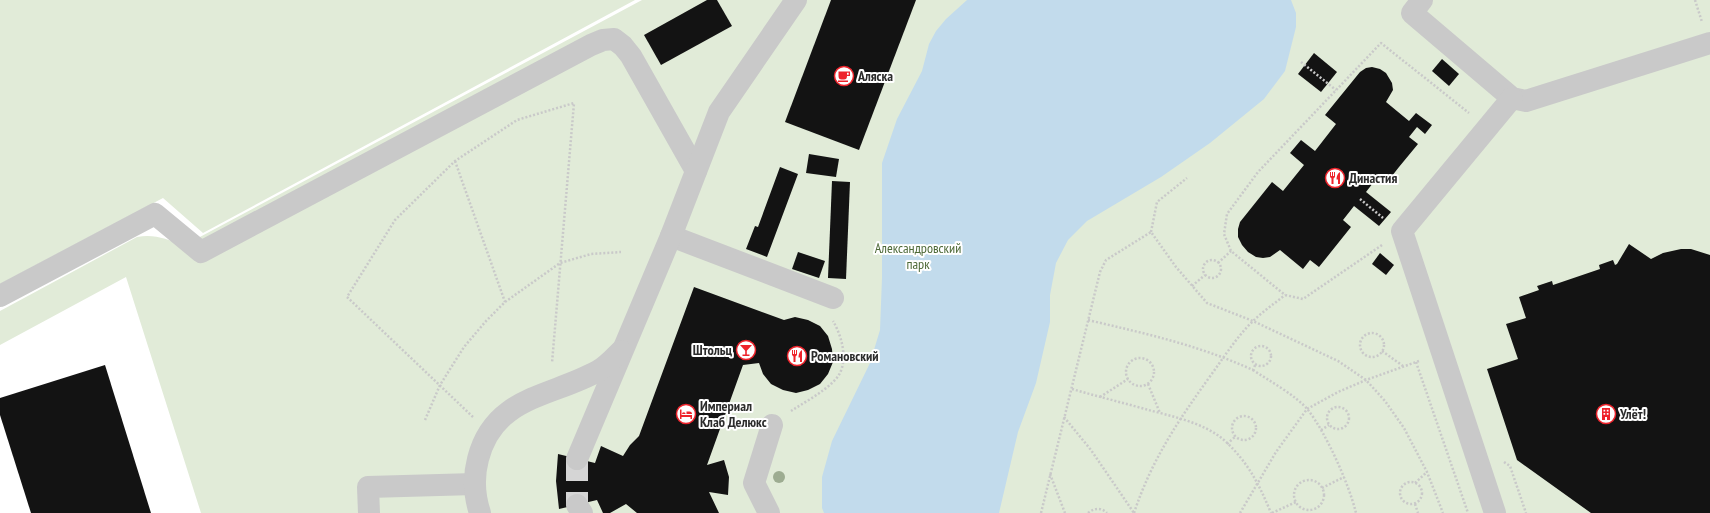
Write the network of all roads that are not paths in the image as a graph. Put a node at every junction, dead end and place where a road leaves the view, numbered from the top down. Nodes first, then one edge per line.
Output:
1 (796, 0) edge
2 (1422, 0) edge
3 (1710, 43) edge
4 (1512, 98) junction
5 (696, 171) junction
6 (671, 236) junction
7 (0, 296) edge
8 (833, 298) dead end
9 (625, 348) junction
10 (772, 425) road end
11 (577, 459) tunnel mouth
12 (475, 484) junction
13 (369, 513) edge
14 (480, 513) edge
15 (768, 513) edge
16 (1495, 513) edge

1 - 5 lane
2 - 4 lane
3 - 4 lane
4 - 16 lane
5 - 6 lane
5 - 7 lane
6 - 8 lane
6 - 9 lane
9 - 11 lane
9 - 12 lane
10 - 15 lane
12 - 13 lane
12 - 14 lane

